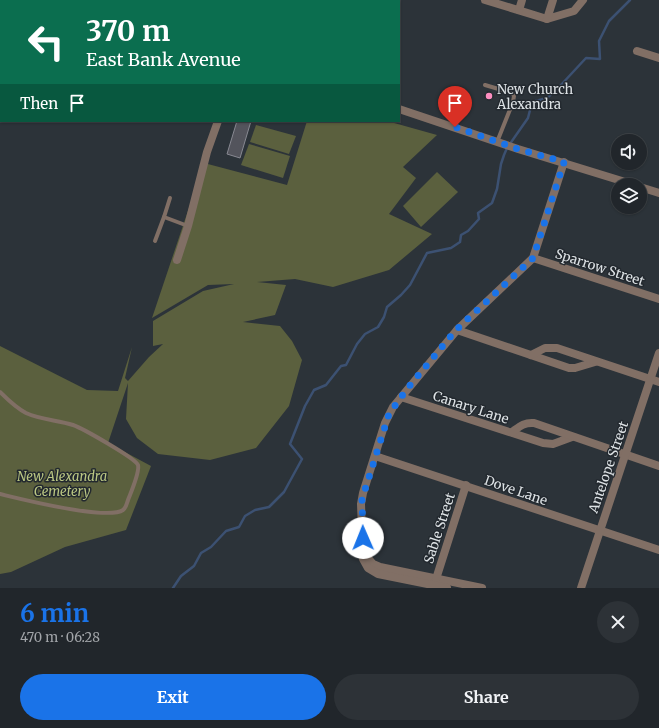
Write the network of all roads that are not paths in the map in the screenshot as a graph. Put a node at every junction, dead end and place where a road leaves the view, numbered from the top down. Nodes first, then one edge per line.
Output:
1 (488, 0) edge
2 (522, 0) edge
3 (553, 0) edge
4 (583, 0) edge
5 (519, 10) junction
6 (547, 19) junction
7 (637, 51) dead end
8 (659, 58) edge
9 (485, 85) dead end
10 (400, 109) edge
11 (218, 122) edge
12 (500, 142) junction
13 (564, 162) junction
14 (613, 178) edge
15 (647, 189) edge
16 (659, 193) edge
17 (170, 198) dead end
18 (164, 217) junction
19 (188, 226) junction
20 (155, 241) dead end
21 (533, 258) junction
22 (177, 260) dead end
23 (659, 299) edge
24 (456, 330) junction
25 (659, 353) edge
26 (531, 355) junction
27 (595, 362) junction
28 (651, 379) junction
29 (659, 382) edge
30 (0, 392) edge
31 (401, 397) junction
32 (512, 432) junction
33 (572, 437) junction
34 (625, 455) junction
35 (375, 456) junction
36 (659, 466) edge
37 (466, 485) junction
38 (0, 494) edge
39 (599, 530) junction
40 (659, 543) edge
41 (650, 546) junction
42 (659, 550) edge
43 (363, 552) junction
44 (436, 579) junction
45 (447, 588) edge
46 (482, 588) edge
47 (581, 588) edge

1 - 5 street
2 - 5 street
3 - 6 street
4 - 6 street
5 - 6 street
7 - 8 street
9 - 12 lane
10 - 12 street
11 - 19 street
12 - 13 street
13 - 14 street
13 - 21 street
15 - 16 street
17 - 18 lane
18 - 19 lane
18 - 20 lane
19 - 22 street
21 - 23 street, Sparrow Street
21 - 24 street
24 - 26 street
24 - 31 street
25 - 28 street, Antelope Street
26 - 27 street
26 - 27 street
27 - 28 street
28 - 29 street
28 - 34 street, Antelope Street
30 - 38 lane
31 - 32 street, Canary Lane
31 - 35 street
32 - 33 street, Canary Lane
32 - 33 street, Canary Lane
33 - 34 street, Canary Lane
34 - 36 street, Canary Lane
34 - 39 street, Antelope Street
35 - 37 street, Dove Lane
35 - 43 street
37 - 39 street, Dove Lane
37 - 44 street, Sable Street
39 - 41 street, Dove Lane
39 - 47 street, Antelope Street
40 - 41 street
41 - 42 street, Dove Lane
43 - 44 street
43 - 45 street
44 - 46 street

